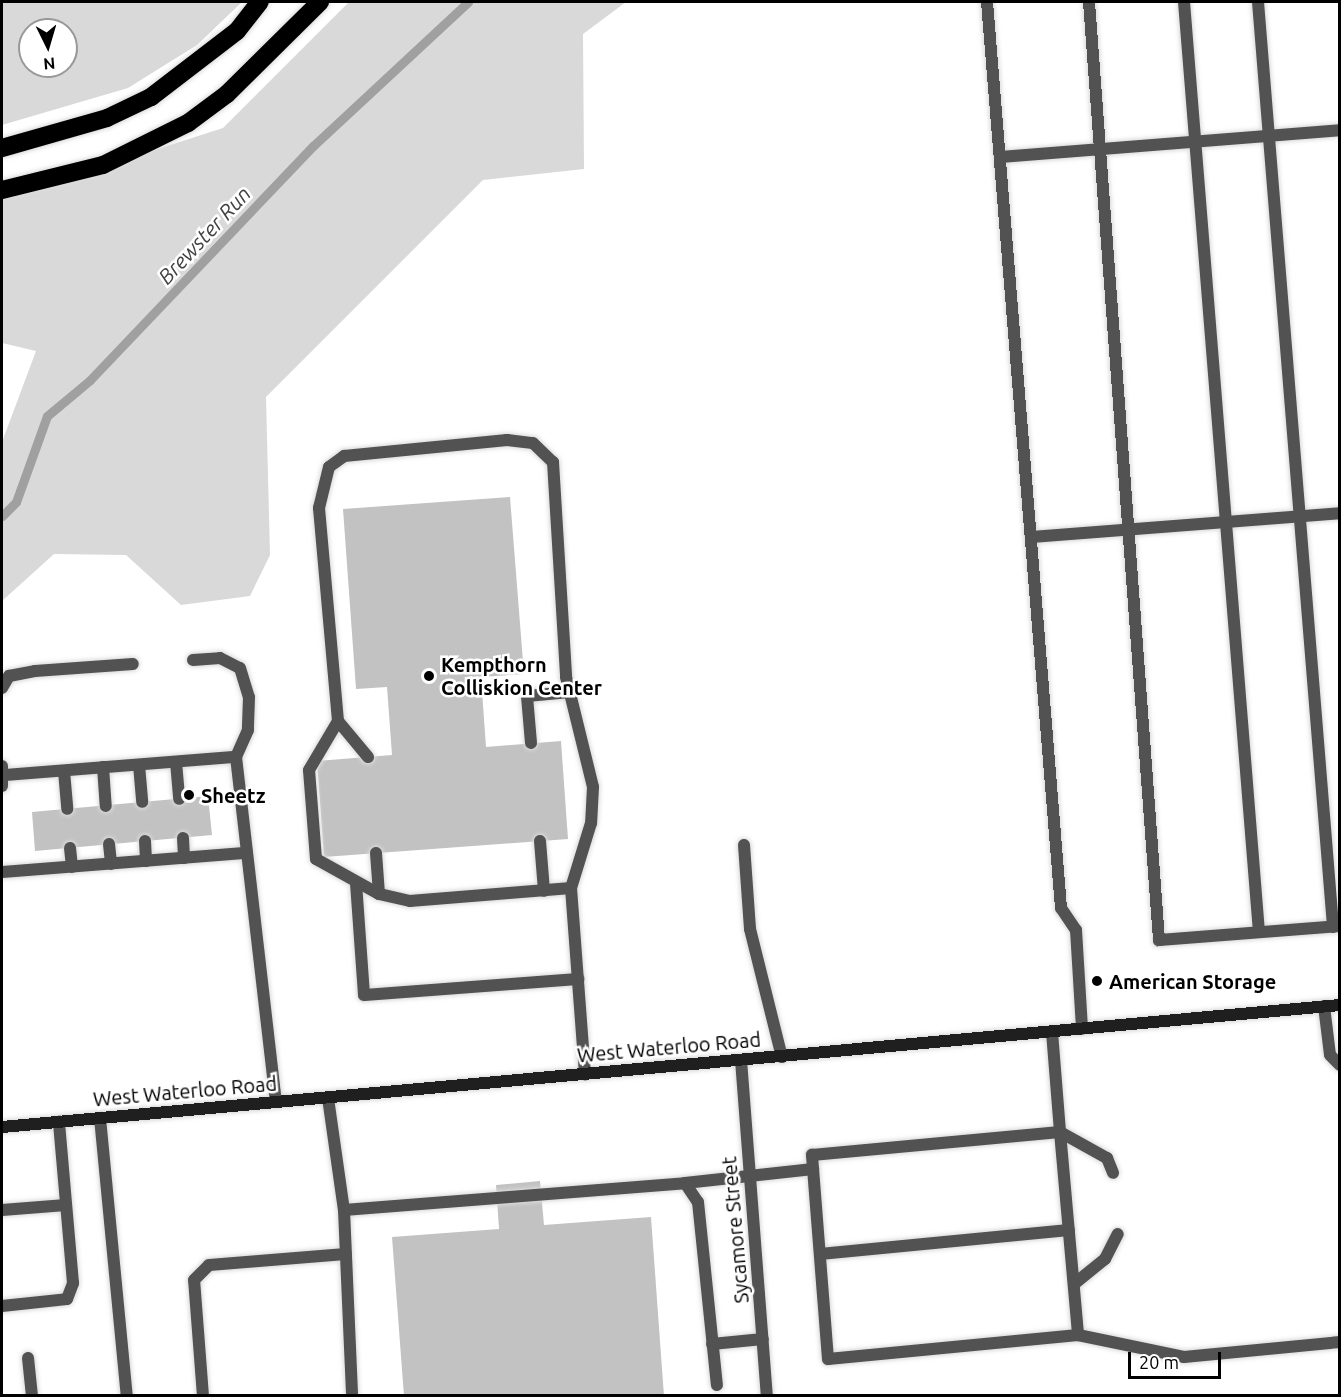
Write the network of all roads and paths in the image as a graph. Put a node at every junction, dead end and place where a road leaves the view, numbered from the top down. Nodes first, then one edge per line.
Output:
1 (260, 2) edge
2 (320, 2) edge
3 (987, 2) edge
4 (1089, 2) edge
5 (1184, 2) edge
6 (1258, 2) edge
7 (1340, 130) edge
8 (1269, 137) junction
9 (1195, 142) junction
10 (2, 148) edge
11 (1100, 149) junction
12 (1000, 157) junction
13 (2, 190) edge
14 (1340, 513) edge
15 (1299, 516) junction
16 (1225, 521) junction
17 (1128, 530) junction
18 (1031, 537) junction
19 (193, 660) dead end
20 (133, 664) dead end
21 (2, 688) edge
22 (570, 692) junction
23 (338, 721) junction
24 (531, 743) dead end
25 (236, 757) junction
26 (368, 757) dead end
27 (176, 762) junction
28 (139, 765) junction
29 (102, 767) junction
30 (64, 771) junction
31 (3, 775) edge
32 (179, 799) dead end
33 (141, 802) dead end
34 (106, 806) dead end
35 (68, 809) dead end
36 (183, 838) dead end
37 (145, 841) dead end
38 (540, 841) dead end
39 (109, 844) dead end
40 (744, 845) dead end
41 (70, 848) dead end
42 (244, 853) junction
43 (376, 853) dead end
44 (184, 858) junction
45 (146, 861) junction
46 (111, 864) junction
47 (72, 867) junction
48 (2, 872) edge
49 (356, 883) junction
50 (571, 888) junction
51 (544, 891) junction
52 (379, 894) junction
53 (1336, 926) edge
54 (1258, 932) junction
55 (578, 979) junction
56 (1340, 1005) edge
57 (1324, 1006) junction
58 (1082, 1029) junction
59 (1052, 1032) junction
60 (782, 1057) junction
61 (741, 1060) junction
62 (1340, 1065) edge
63 (585, 1074) junction
64 (328, 1098) junction
65 (276, 1102) junction
66 (100, 1118) junction
67 (59, 1122) junction
68 (2, 1127) edge
69 (1060, 1132) junction
70 (813, 1169) junction
71 (1113, 1173) dead end
72 (750, 1174) junction
73 (685, 1183) junction
74 (66, 1204) junction
75 (2, 1210) edge
76 (344, 1210) junction
77 (1069, 1230) junction
78 (1119, 1234) dead end
79 (346, 1254) junction
80 (820, 1254) junction
81 (1074, 1284) junction
82 (2, 1306) edge
83 (1078, 1335) junction
84 (763, 1339) junction
85 (1340, 1342) edge
86 (712, 1344) junction
87 (28, 1358) dead end
88 (717, 1384) dead end
89 (32, 1395) edge
90 (127, 1395) edge
91 (203, 1395) edge
92 (352, 1395) edge
93 (767, 1395) edge

1 - 10 highway
2 - 13 highway
3 - 12 street
4 - 11 street
5 - 9 street
6 - 8 street
7 - 8 street
8 - 9 street
8 - 15 street
9 - 11 street
9 - 16 street
11 - 12 street
11 - 17 street
12 - 18 street
14 - 15 street
15 - 16 street
15 - 53 street
16 - 17 street
16 - 54 street
17 - 18 street
17 - 54 street
18 - 58 street
19 - 25 street
20 - 21 street
22 - 23 street
22 - 24 street
22 - 50 street
23 - 26 street
23 - 49 street
25 - 27 street
25 - 42 street
27 - 28 street
27 - 32 street
28 - 29 street
28 - 33 street
29 - 30 street
29 - 34 street
30 - 31 street
30 - 35 street
36 - 44 street
37 - 45 street
38 - 51 street
39 - 46 street
40 - 60 street
41 - 47 street
42 - 44 street
42 - 65 street
43 - 52 street
44 - 45 street
45 - 46 street
46 - 47 street
47 - 48 street
49 - 52 street
49 - 55 street
50 - 51 street
50 - 55 street
51 - 52 street
53 - 54 street
55 - 63 street
56 - 57 main road, West Waterloo Road
57 - 58 main road, West Waterloo Road
57 - 62 street
58 - 59 main road, West Waterloo Road
59 - 60 main road, West Waterloo Road
59 - 69 street
60 - 61 main road, West Waterloo Road
61 - 63 main road, West Waterloo Road
61 - 72 street, Sycamore Street
63 - 64 main road, West Waterloo Road
64 - 65 main road, West Waterloo Road
64 - 76 street
65 - 66 main road, West Waterloo Road
66 - 67 main road, West Waterloo Road
66 - 90 street
67 - 68 main road, West Waterloo Road
67 - 74 street
69 - 70 street
69 - 71 street
69 - 77 street
70 - 72 street
70 - 80 street
72 - 73 street
72 - 84 street, Sycamore Street
73 - 76 street
73 - 86 street
74 - 75 street
74 - 82 street
76 - 79 street
77 - 80 street
77 - 81 street
78 - 81 street
79 - 91 street
79 - 92 street
80 - 83 street
81 - 83 street
83 - 85 street
84 - 86 street
84 - 93 street, Sycamore Street
86 - 88 street
87 - 89 street

